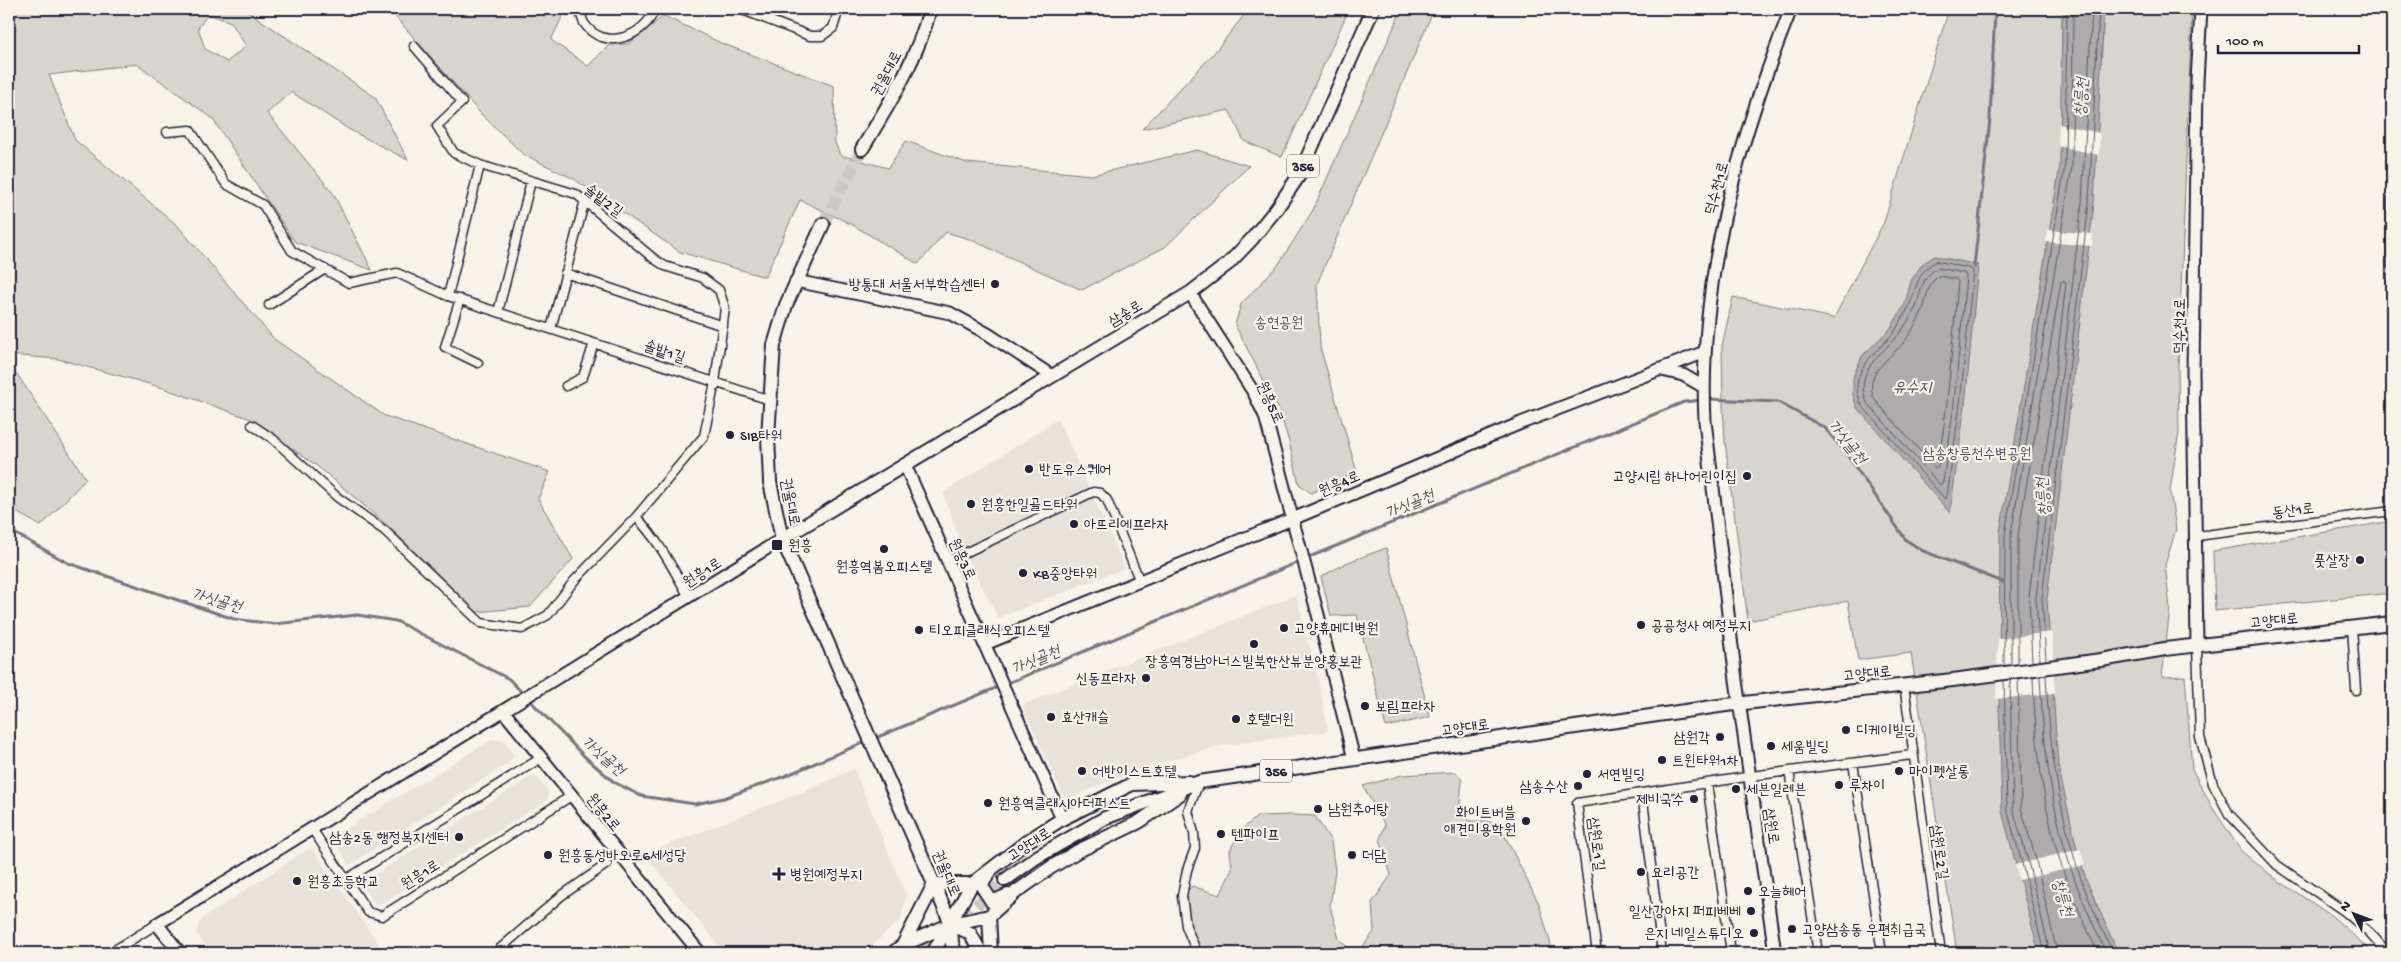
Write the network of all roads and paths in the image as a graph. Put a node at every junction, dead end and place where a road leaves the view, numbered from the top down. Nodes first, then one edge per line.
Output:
1 (579, 9) edge
2 (656, 9) edge
3 (740, 9) edge
4 (838, 9) edge
5 (930, 9) edge
6 (1373, 9) edge
7 (1791, 9) edge
8 (2201, 9) edge
9 (414, 46) dead end
10 (167, 132) dead end
11 (862, 150) tunnel mouth
12 (480, 165) junction
13 (531, 181) junction
14 (2392, 199) edge
15 (585, 200) junction
16 (823, 224) tunnel mouth
17 (325, 269) junction
18 (564, 273) junction
19 (796, 282) junction
20 (2392, 290) edge
21 (1190, 293) junction
22 (448, 296) junction
23 (460, 299) junction
24 (268, 305) dead end
25 (498, 312) junction
26 (723, 326) junction
27 (551, 329) junction
28 (594, 343) junction
29 (1705, 352) junction
30 (478, 363) dead end
31 (1660, 370) junction
32 (1052, 376) junction
33 (715, 382) junction
34 (1700, 383) junction
35 (566, 386) dead end
36 (770, 400) junction
37 (252, 425) dead end
38 (906, 465) junction
39 (2392, 511) edge
40 (636, 517) junction
41 (1292, 519) junction
42 (2197, 536) junction
43 (782, 540) junction
44 (948, 561) junction
45 (1140, 582) junction
46 (689, 597) junction
47 (2392, 623) edge
48 (2352, 627) junction
49 (984, 644) junction
50 (2197, 645) junction
51 (1904, 685) junction
52 (2356, 690) dead end
53 (1740, 704) junction
54 (504, 712) junction
55 (1912, 754) junction
56 (541, 758) junction
57 (1354, 759) junction
58 (1853, 763) junction
59 (1789, 771) junction
60 (1750, 776) junction
61 (1199, 782) junction
62 (1707, 783) junction
63 (1642, 793) junction
64 (572, 796) junction
65 (1062, 818) junction
66 (312, 829) junction
67 (607, 864) dead end
68 (993, 865) junction
69 (346, 879) junction
70 (1005, 880) tunnel mouth
71 (934, 884) junction
72 (972, 884) junction
73 (1016, 892) junction
74 (989, 916) junction
75 (157, 924) junction
76 (951, 924) junction
77 (898, 949) edge
78 (110, 953) edge
79 (180, 953) edge
80 (495, 953) edge
81 (700, 953) edge
82 (933, 953) edge
83 (956, 953) edge
84 (981, 953) edge
85 (991, 953) edge
86 (1197, 953) edge
87 (1597, 953) edge
88 (1662, 953) edge
89 (1731, 953) edge
90 (1775, 953) edge
91 (1818, 953) edge
92 (1882, 953) edge
93 (1941, 953) edge
94 (2388, 953) edge

1 - 2 street
3 - 4 street
5 - 11 main road, 권율대로
6 - 21 main road, 삼송로 / 356
7 - 29 street, 덕수천1로
8 - 42 street, 덕수천2로
9 - 12 street, 솔밭2길
10 - 17 street, 솔밭1길
12 - 13 street, 솔밭2길
12 - 22 street
13 - 15 street, 솔밭2길
13 - 25 street
14 - 20 street
15 - 18 street
15 - 26 street, 솔밭2길
16 - 19 main road, 권율대로
17 - 22 street, 솔밭1길
17 - 24 street
18 - 26 street
18 - 27 street
19 - 32 street
19 - 36 main road, 권율대로
21 - 32 main road, 삼송로
21 - 41 street, 원흥5로
22 - 23 street, 솔밭1길
23 - 25 street, 솔밭1길
23 - 30 street
25 - 27 street, 솔밭1길
26 - 33 street, 솔밭2길
27 - 28 street, 솔밭1길
28 - 33 street, 솔밭1길
28 - 35 street
29 - 31 street, 원흥4로
29 - 34 street, 덕수천1로
31 - 34 street
31 - 41 street, 원흥4로
32 - 38 main road, 삼송로
33 - 36 street, 솔밭1길
33 - 40 street, 솔밭2길
34 - 53 street, 덕수천1로
36 - 43 main road, 권율대로
37 - 40 street, 솔밭2길
38 - 43 main road, 삼송로
38 - 44 street, 원흥3로
39 - 42 street, 동산1로
40 - 46 street
41 - 45 street, 원흥4로
41 - 57 street, 원흥5로
42 - 50 street, 덕수천2로
43 - 46 street, 원흥1로
43 - 71 main road, 권율대로
44 - 45 street
44 - 49 street, 원흥3로
45 - 49 street, 원흥4로
46 - 54 street, 원흥1로
47 - 48 main road, 고양대로
48 - 50 main road, 고양대로
48 - 52 street
49 - 65 street, 원흥3로
50 - 51 main road, 고양대로
50 - 94 street
51 - 53 main road, 고양대로
51 - 55 street, 삼원로2길
53 - 57 main road, 고양대로
53 - 60 street, 삼원로
54 - 56 street, 원흥2로
54 - 66 street
55 - 58 street
55 - 93 street, 삼원로2길
56 - 64 street, 원흥2로
56 - 69 street
57 - 61 main road, 고양대로 / 356
58 - 59 street
58 - 92 street
59 - 60 street
59 - 91 street
60 - 62 street, 삼원로1길
60 - 90 street, 삼원로
61 - 65 main road
61 - 70 main road, 고양대로 / 356
61 - 73 main road
61 - 86 street
62 - 63 street, 삼원로1길
62 - 89 street
63 - 87 street, 삼원로1길
63 - 88 street
64 - 69 street, 원흥1로
64 - 81 street, 원흥2로
65 - 68 main road
66 - 69 street, 원흥1로
66 - 75 street
67 - 80 street
68 - 72 main road
68 - 73 main road
71 - 72 main road
71 - 76 main road, 권율대로
71 - 77 main road
72 - 76 main road
73 - 74 main road
74 - 76 main road
74 - 85 main road
75 - 78 street
75 - 79 street
76 - 77 main road
76 - 82 main road
76 - 83 main road, 권율대로
76 - 84 main road

